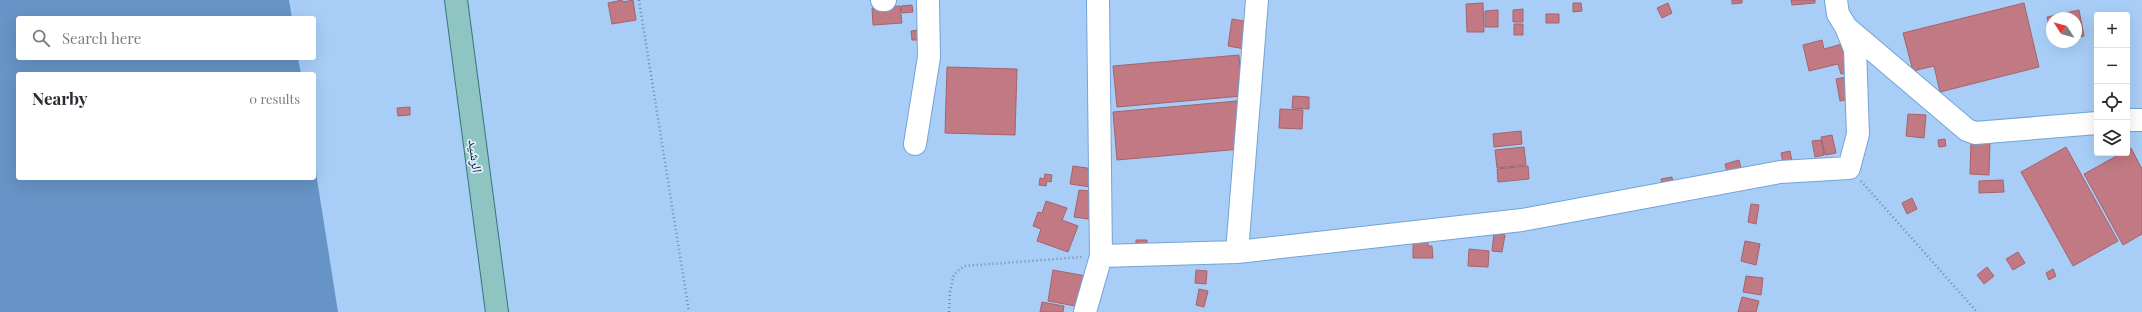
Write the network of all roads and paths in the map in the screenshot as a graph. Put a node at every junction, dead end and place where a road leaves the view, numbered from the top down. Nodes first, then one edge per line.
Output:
1 (456, 0) edge
2 (639, 0) edge
3 (928, 0) edge
4 (1098, 0) edge
5 (1257, 0) edge
6 (1836, 0) edge
7 (1846, 27) junction
8 (2130, 120) edge
9 (2142, 120) edge
10 (2094, 123) edge
11 (914, 144) dead end
12 (1849, 168) junction
13 (1237, 252) junction
14 (1101, 256) junction
15 (497, 312) edge
16 (689, 312) edge
17 (949, 312) edge
18 (1085, 312) edge
19 (1978, 312) edge

1 - 15 main road, الرشيد
2 - 16 path
3 - 11 street
4 - 14 street
5 - 13 street
6 - 7 street
7 - 10 street
7 - 12 street
8 - 9 street
12 - 13 street
12 - 19 path
13 - 14 street
14 - 17 path
14 - 18 street

